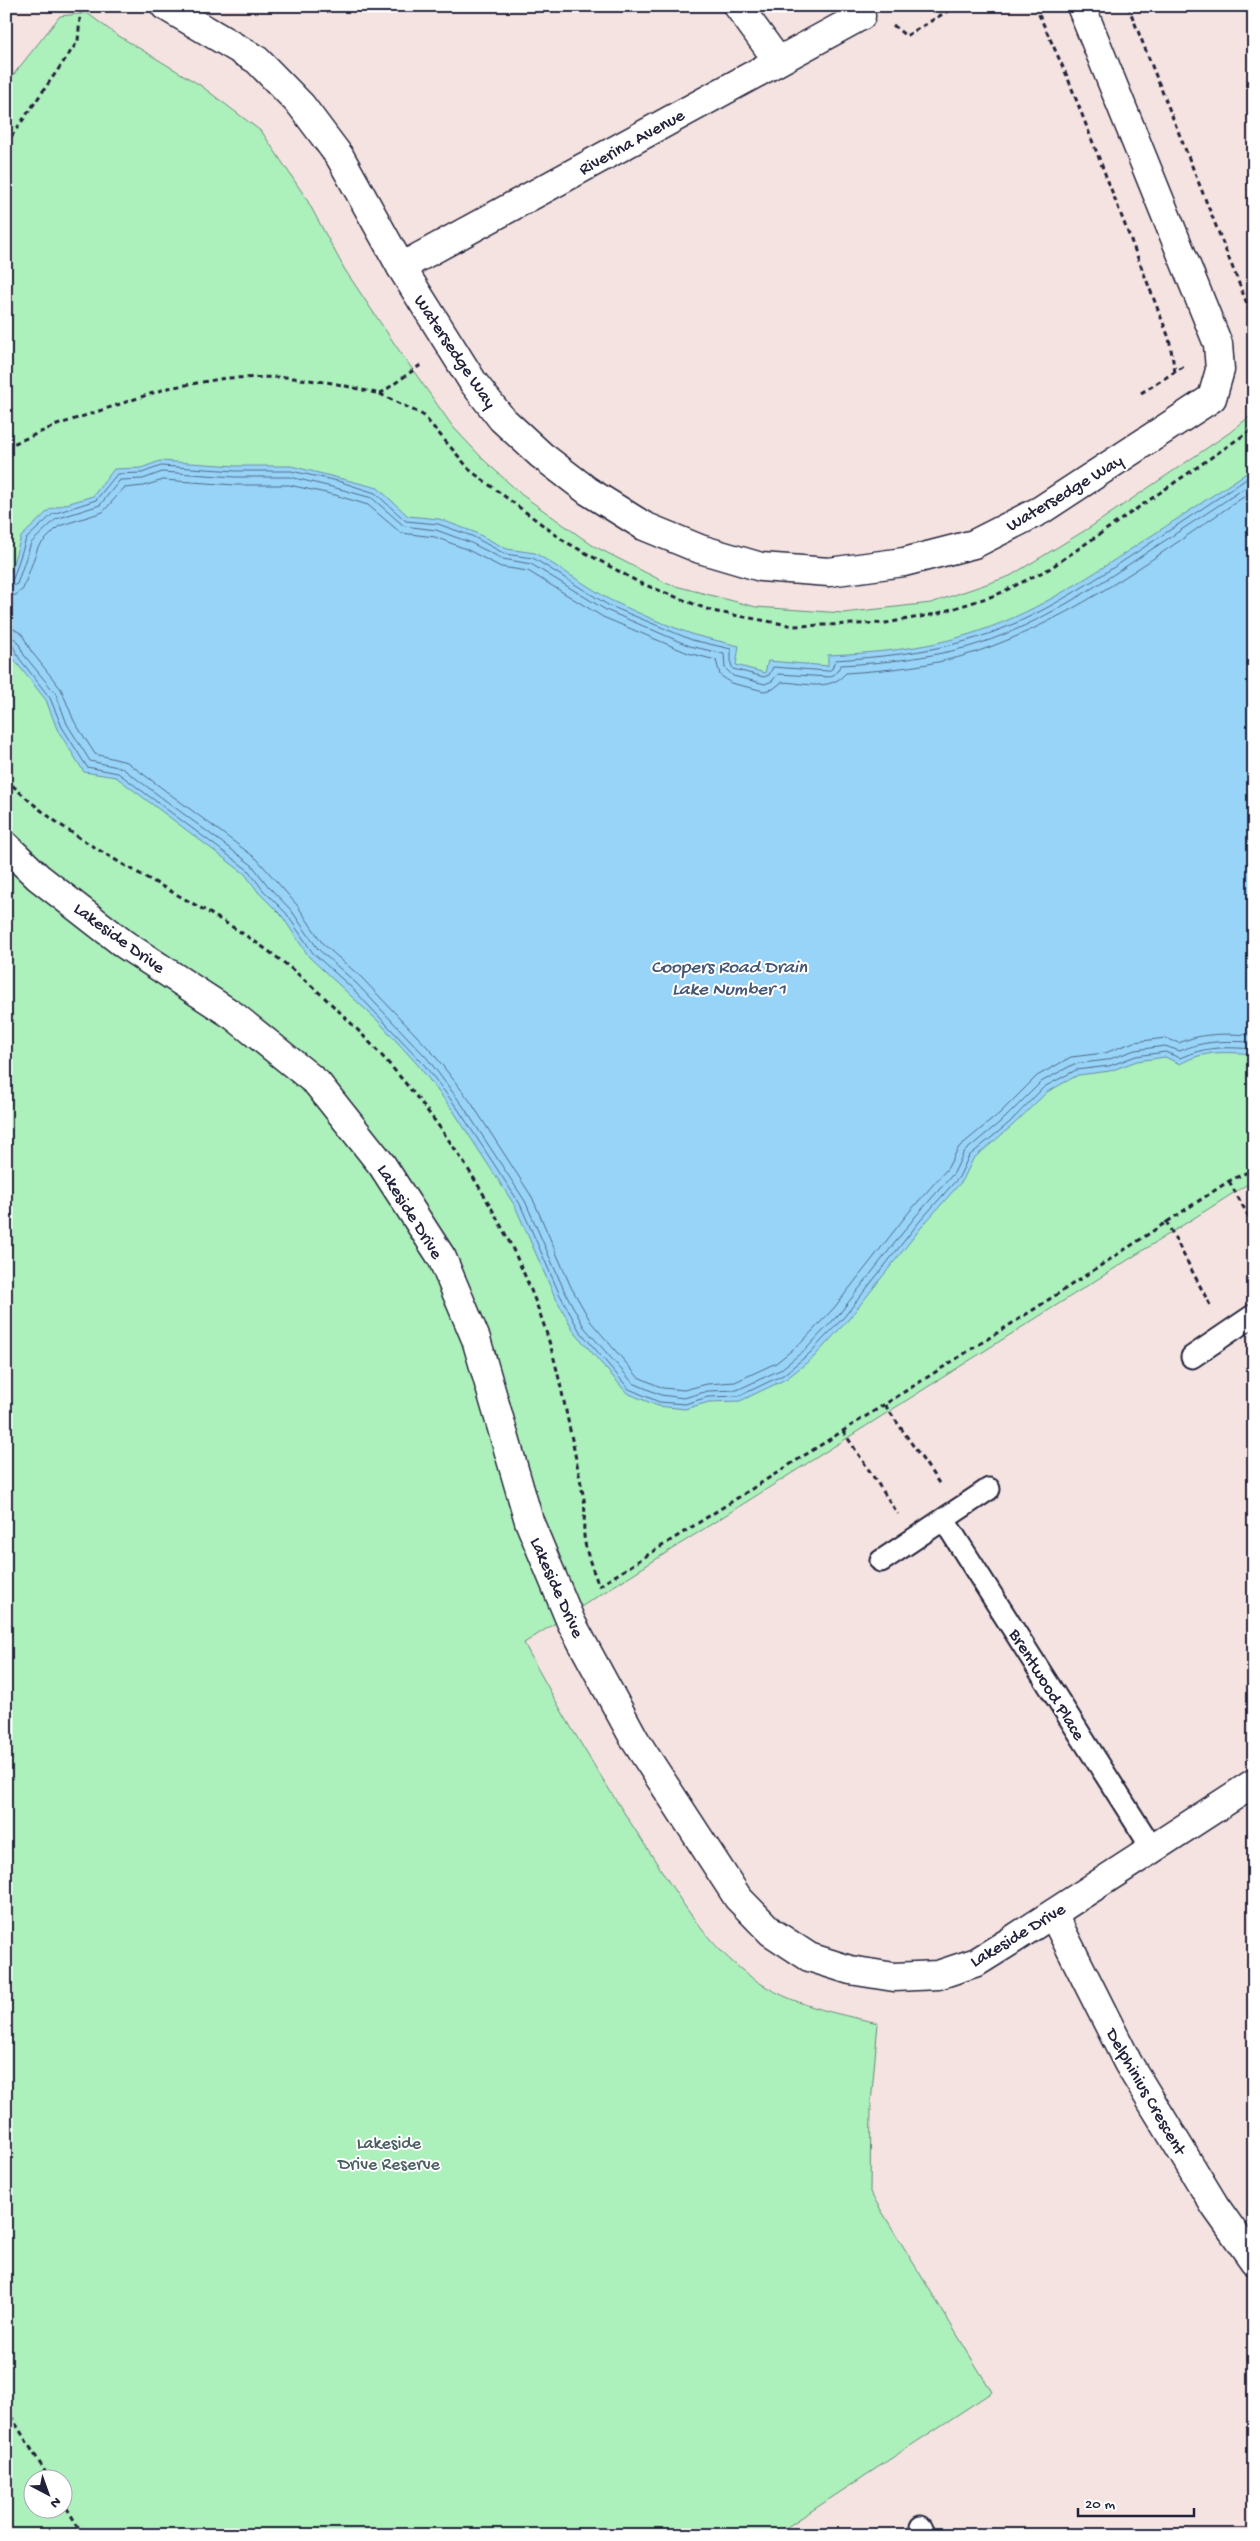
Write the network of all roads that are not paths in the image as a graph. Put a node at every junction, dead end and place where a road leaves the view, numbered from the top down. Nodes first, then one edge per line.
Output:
1 (165, 6) edge
2 (738, 6) edge
3 (1081, 6) edge
4 (861, 16) road end
5 (778, 61) junction
6 (401, 267) junction
7 (6, 846) edge
8 (1254, 1316) edge
9 (1192, 1357) dead end
10 (990, 1490) dead end
11 (951, 1515) junction
12 (881, 1561) dead end
13 (1254, 1783) edge
14 (1152, 1848) junction
15 (1053, 1914) junction
16 (1254, 2261) edge

1 - 6 street, Watersedge Way
2 - 5 street
3 - 6 street, Watersedge Way
4 - 5 street, Riverina Avenue
5 - 6 street, Riverina Avenue
7 - 15 street, Lakeside Drive
8 - 9 lane
10 - 11 lane
11 - 12 lane
11 - 14 lane, Brentwood Place
13 - 14 street, Lakeside Drive
14 - 15 street, Lakeside Drive
15 - 16 street, Delphinius Crescent

